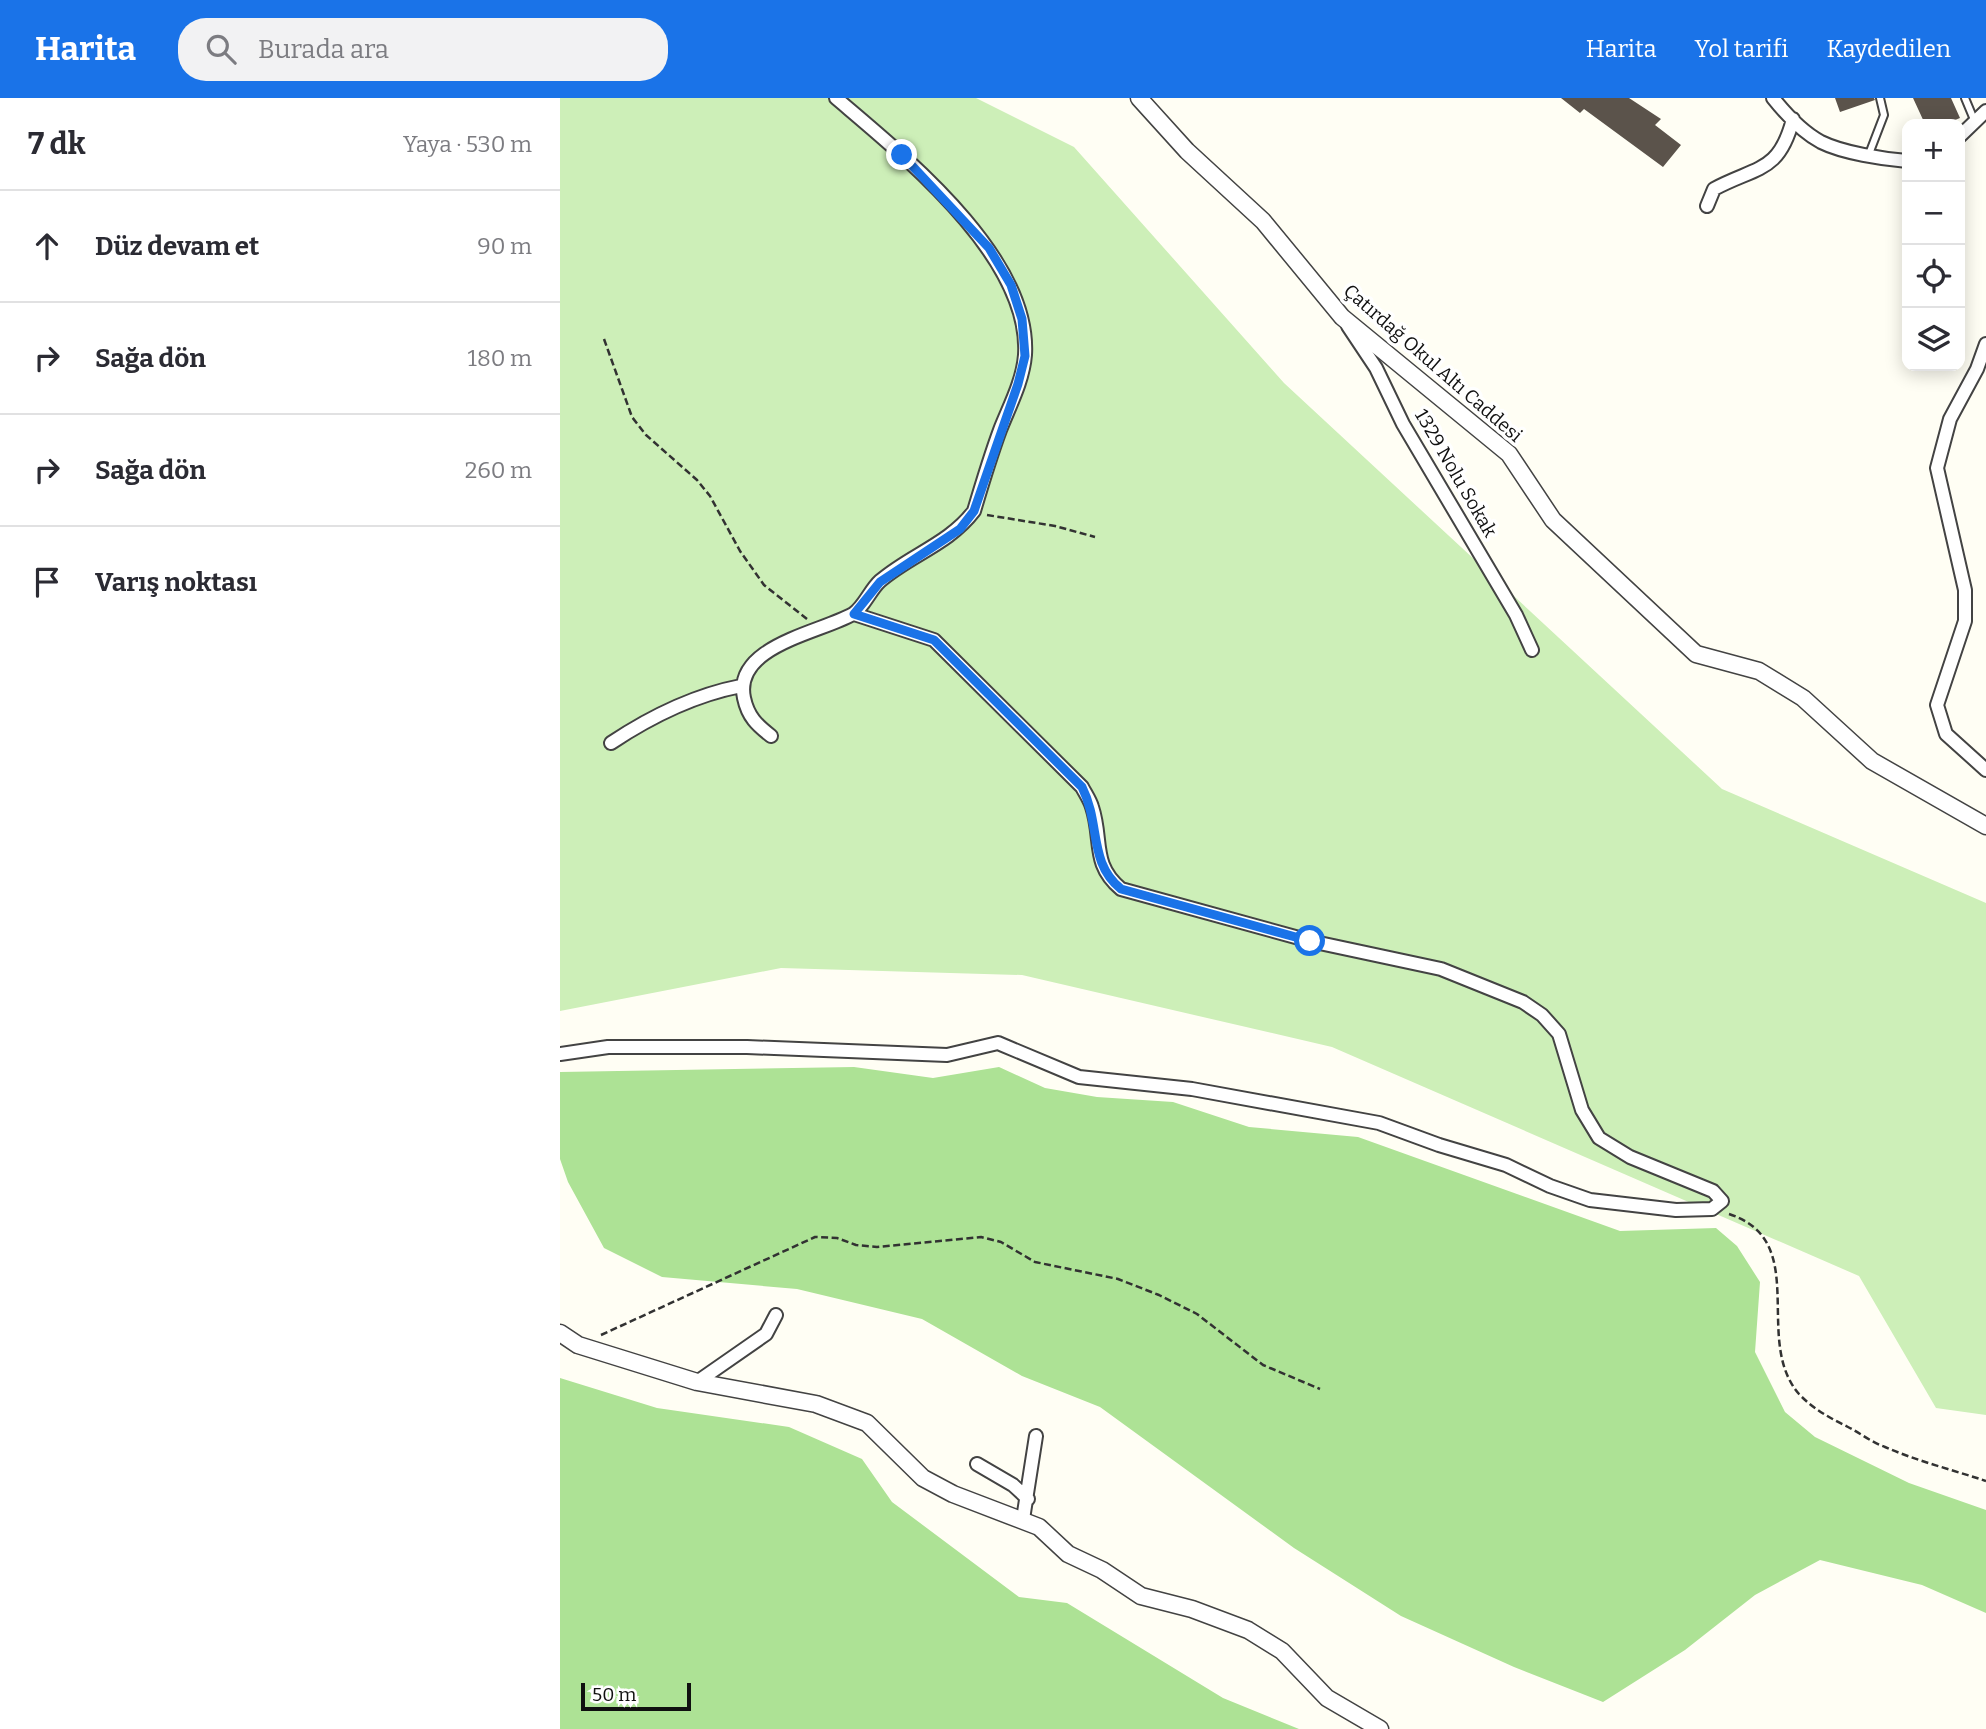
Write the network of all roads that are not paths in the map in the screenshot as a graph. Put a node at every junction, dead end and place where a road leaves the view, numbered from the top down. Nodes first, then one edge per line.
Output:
1 (836, 98) edge
2 (1139, 98) edge
3 (1773, 98) edge
4 (1880, 98) edge
5 (1965, 98) edge
6 (1986, 111) edge
7 (1793, 119) junction
8 (1975, 122) junction
9 (1965, 131) edge
10 (1869, 155) junction
11 (1902, 160) edge
12 (1707, 206) dead end
13 (1342, 317) junction
14 (1986, 344) edge
15 (854, 614) junction
16 (1532, 650) dead end
17 (741, 686) junction
18 (771, 736) dead end
19 (611, 743) dead end
20 (1986, 770) edge
21 (1986, 827) edge
22 (560, 1054) edge
23 (776, 1315) dead end
24 (560, 1333) edge
25 (697, 1382) junction
26 (1036, 1436) dead end
27 (977, 1464) dead end
28 (1027, 1499) junction
29 (1023, 1520) junction
30 (1380, 1729) edge

1 - 15 street
2 - 13 street, Çatırdağ Okul Altı Caddesi
3 - 7 street
4 - 10 lane
5 - 8 lane
6 - 8 street
7 - 10 street
7 - 12 street
8 - 9 street
10 - 11 street
13 - 16 street, 1329 Nolu Sokak
13 - 21 street, Çatırdağ Okul Altı Caddesi
14 - 20 street
15 - 17 street
15 - 22 street
17 - 18 street
17 - 19 street
23 - 25 street
24 - 25 street
25 - 29 street
26 - 28 street
27 - 28 street
28 - 29 street
29 - 30 street

